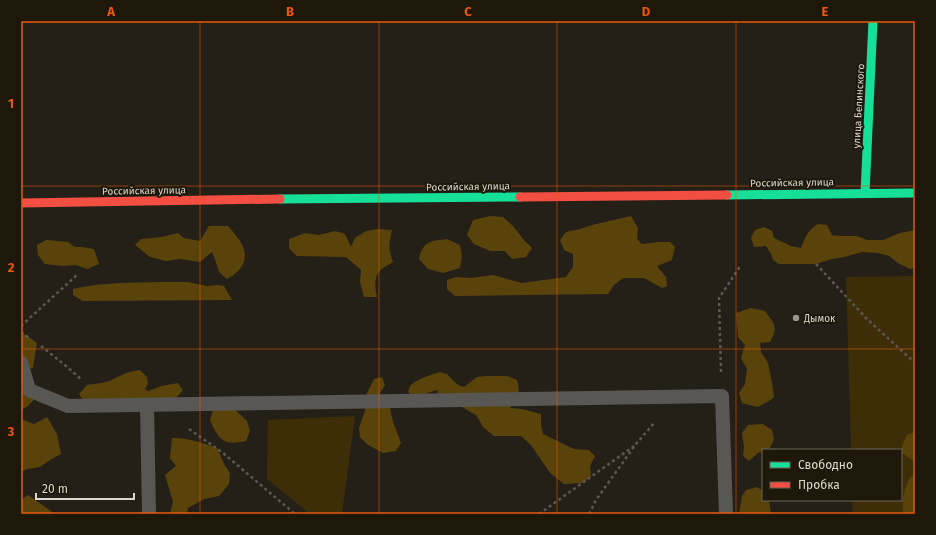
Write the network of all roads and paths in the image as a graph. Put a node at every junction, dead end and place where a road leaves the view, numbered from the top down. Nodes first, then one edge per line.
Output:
1 (872, 21) edge
2 (865, 193) junction
3 (915, 193) edge
4 (21, 203) edge
5 (816, 264) dead end
6 (741, 265) dead end
7 (78, 274) dead end
8 (21, 326) edge
9 (21, 332) edge
10 (32, 339) dead end
11 (37, 343) dead end
12 (21, 362) edge
13 (915, 363) edge
14 (722, 396) junction
15 (675, 397) junction
16 (151, 405) junction
17 (109, 406) junction
18 (636, 444) junction
19 (149, 514) edge
20 (295, 514) edge
21 (539, 514) edge
22 (589, 514) edge
23 (726, 514) edge

1 - 2 main road, улица Белинского
2 - 3 main road, Российская улица
2 - 4 main road, Российская улица
5 - 13 path
6 - 14 path
7 - 8 path
9 - 10 path
11 - 17 path
12 - 17 lane
14 - 15 lane
14 - 23 lane
15 - 16 lane
15 - 18 path
16 - 17 lane
16 - 19 lane
16 - 20 path
18 - 21 path
18 - 22 path

